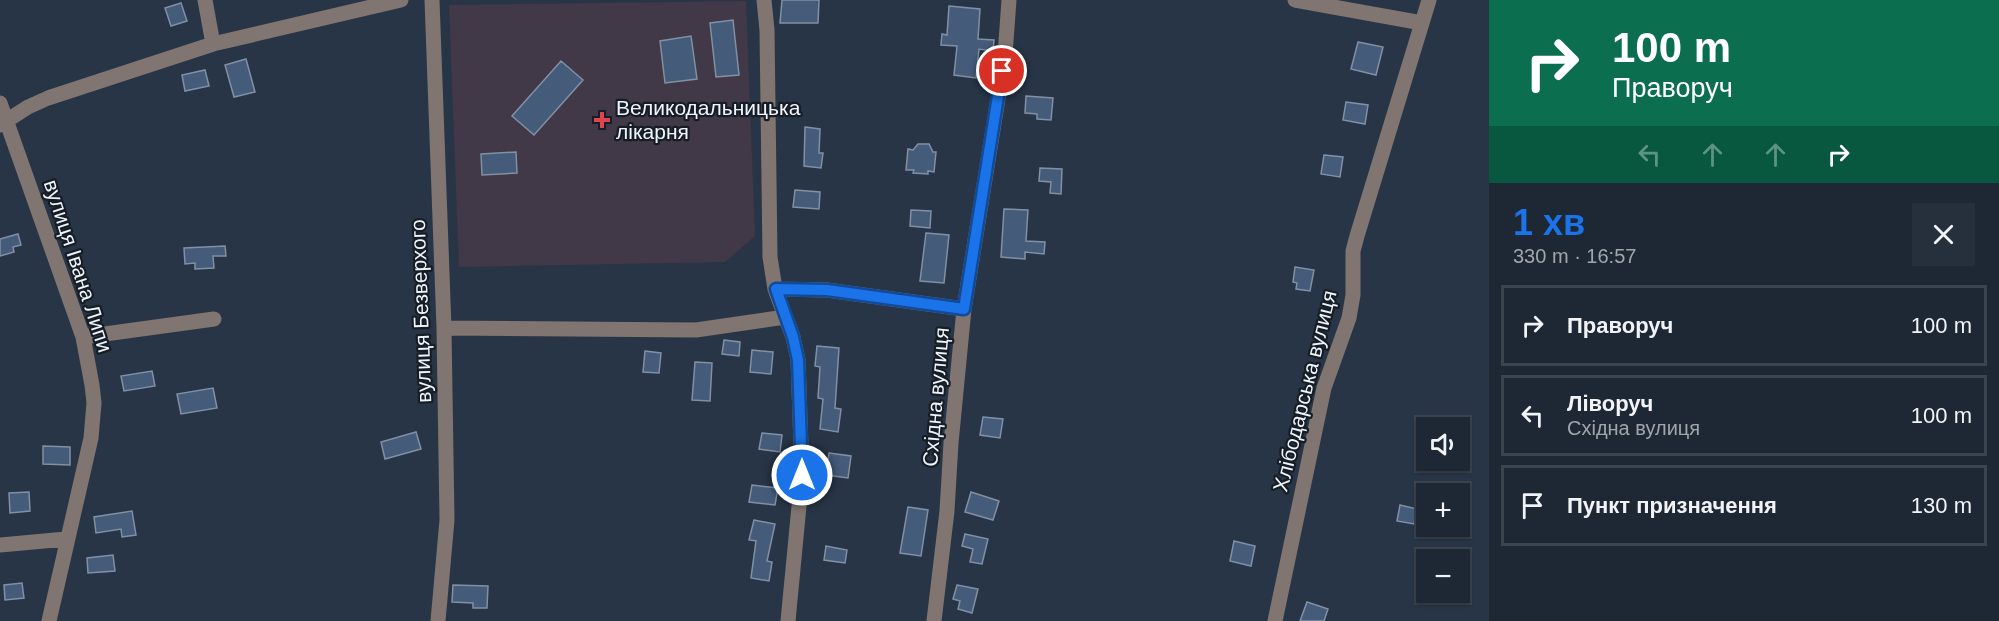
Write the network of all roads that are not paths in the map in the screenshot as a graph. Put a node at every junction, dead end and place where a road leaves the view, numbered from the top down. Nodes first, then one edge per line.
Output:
1 (205, 0) edge
2 (401, 0) edge
3 (432, 0) edge
4 (764, 0) edge
5 (1009, 0) edge
6 (1295, 0) edge
7 (1429, 0) edge
8 (1422, 23) junction
9 (213, 44) junction
10 (0, 104) edge
11 (3, 123) edge
12 (776, 289) junction
13 (964, 309) junction
14 (785, 316) junction
15 (214, 319) dead end
16 (444, 328) junction
17 (83, 337) junction
18 (66, 539) junction
19 (0, 545) edge
20 (49, 621) edge
21 (438, 621) edge
22 (788, 621) edge
23 (934, 621) edge
24 (1275, 621) edge

1 - 9 street
2 - 9 street
3 - 16 street, вулиця Безверхого
4 - 12 street
5 - 13 street, Східна вулиця
6 - 8 street
7 - 8 street, Хлібодарська вулиця
8 - 24 street, Хлібодарська вулиця
9 - 11 street
10 - 11 street, вулиця Івана Липи
11 - 17 street, вулиця Івана Липи
12 - 13 street
12 - 14 street
13 - 23 street, Східна вулиця
14 - 16 street
14 - 22 street
15 - 17 street
16 - 21 street, вулиця Безверхого
17 - 18 street, вулиця Івана Липи
18 - 19 street
18 - 20 street, вулиця Івана Липи

